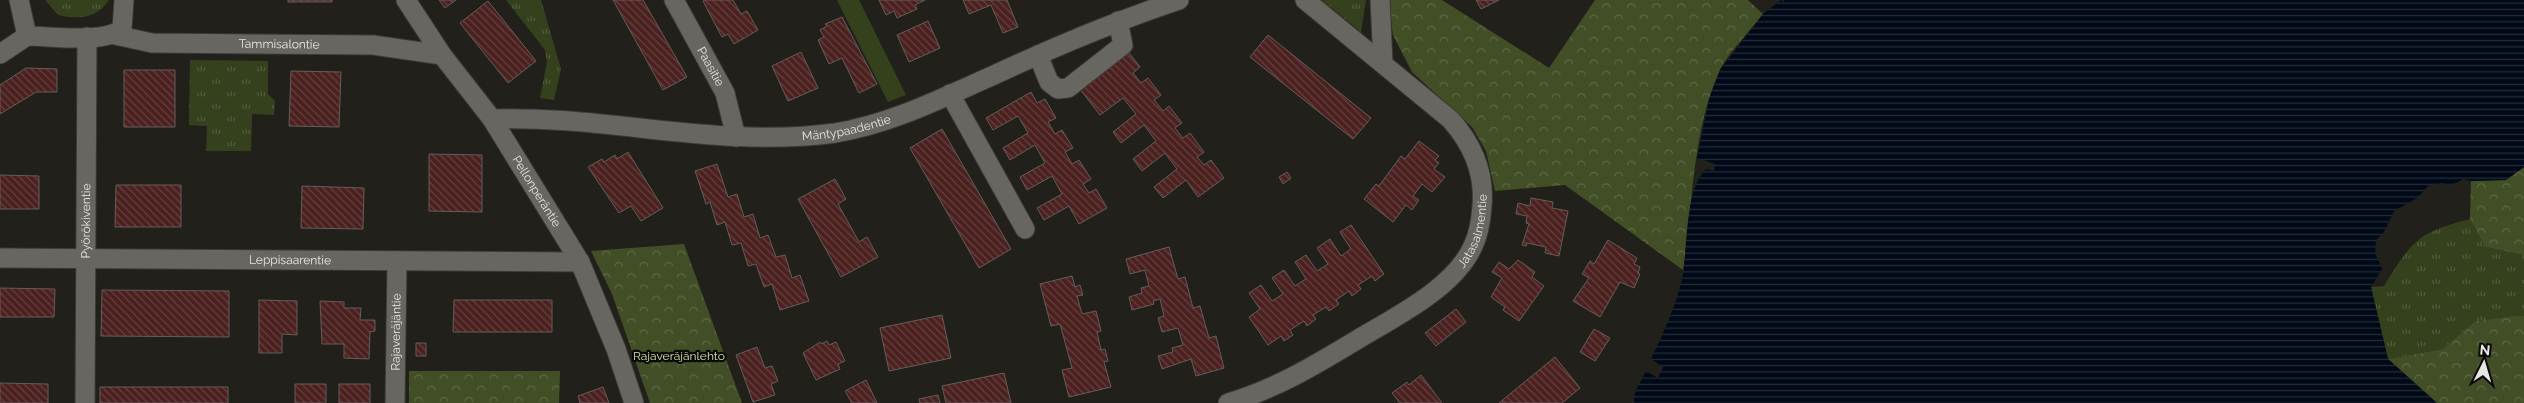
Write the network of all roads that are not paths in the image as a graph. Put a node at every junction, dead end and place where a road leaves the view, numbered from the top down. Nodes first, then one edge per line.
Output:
1 (19, 0) edge
2 (124, 0) edge
3 (406, 0) edge
4 (674, 0) edge
5 (1179, 0) edge
6 (1306, 0) edge
7 (1380, 0) edge
8 (1118, 21) junction
9 (115, 35) junction
10 (27, 36) junction
11 (87, 37) junction
12 (0, 54) edge
13 (442, 55) junction
14 (1038, 55) junction
15 (1383, 63) junction
16 (950, 94) junction
17 (492, 119) junction
18 (736, 137) junction
19 (1025, 229) dead end
20 (0, 258) edge
21 (86, 258) junction
22 (397, 261) junction
23 (580, 262) junction
24 (85, 403) edge
25 (395, 403) edge
26 (634, 403) edge
27 (1228, 403) edge

1 - 10 street
2 - 9 street
3 - 13 street, Pellonperäntie
4 - 18 street, Paasitie
5 - 8 street, Mäntypaadentie
6 - 15 street, Jatasalmentie
7 - 15 street
8 - 14 street, Mäntypaadentie
8 - 14 street
9 - 11 street, Tammisalontie
9 - 13 street, Tammisalontie
10 - 11 street, Tammisalontie
10 - 12 street
11 - 21 street, Pyörökiventie
13 - 17 street, Pellonperäntie
14 - 16 street, Mäntypaadentie
15 - 27 street, Jatasalmentie
16 - 18 street, Mäntypaadentie
16 - 19 street
17 - 18 street, Mäntypaadentie
17 - 23 street, Pellonperäntie
20 - 21 street, Leppisaarentie
21 - 22 street, Leppisaarentie
21 - 24 street, Pyörökiventie
22 - 23 street, Leppisaarentie
22 - 25 street, Rajaveräjäntie
23 - 26 street, Pellonperäntie

